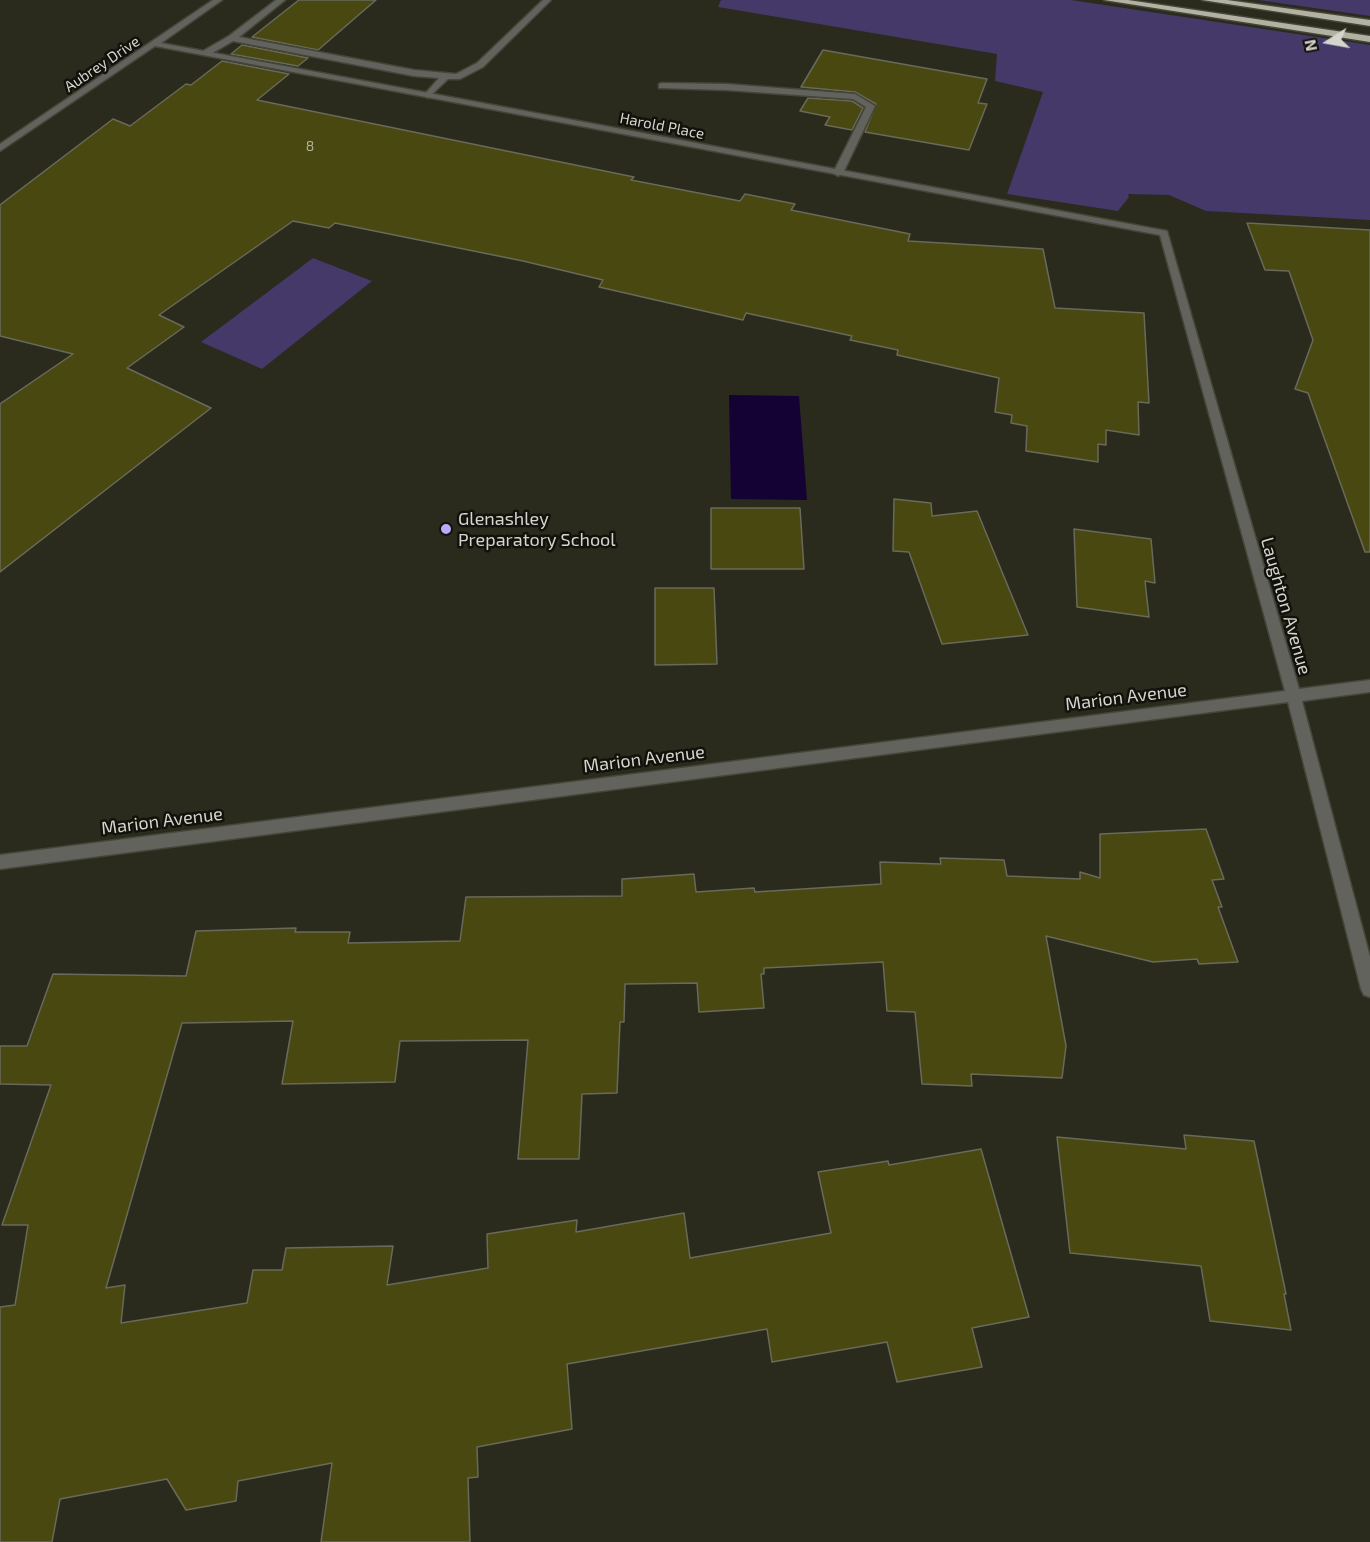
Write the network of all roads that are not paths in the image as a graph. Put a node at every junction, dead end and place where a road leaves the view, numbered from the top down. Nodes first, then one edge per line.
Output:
1 (218, 0) edge
2 (280, 0) edge
3 (547, 0) edge
4 (1109, 0) edge
5 (1207, 0) edge
6 (1370, 23) edge
7 (232, 38) junction
8 (1370, 39) edge
9 (155, 44) junction
10 (207, 53) junction
11 (445, 77) junction
12 (662, 86) dead end
13 (428, 95) junction
14 (0, 148) edge
15 (838, 173) junction
16 (1164, 233) joint
17 (1370, 686) edge
18 (1293, 695) junction
19 (0, 862) edge
20 (1370, 989) edge

1 - 9 street, Aubrey Drive
2 - 7 street
3 - 11 street
4 - 8 highway
5 - 6 highway
7 - 10 street
7 - 11 street
9 - 10 street, Harold Place
9 - 14 street, Aubrey Drive
10 - 13 street, Harold Place
11 - 13 street
12 - 15 street
13 - 15 street, Harold Place
15 - 16 street, Harold Place
16 - 18 street, Laughton Avenue
17 - 18 street, Marion Avenue
18 - 19 street, Marion Avenue
18 - 20 street, Laughton Avenue

